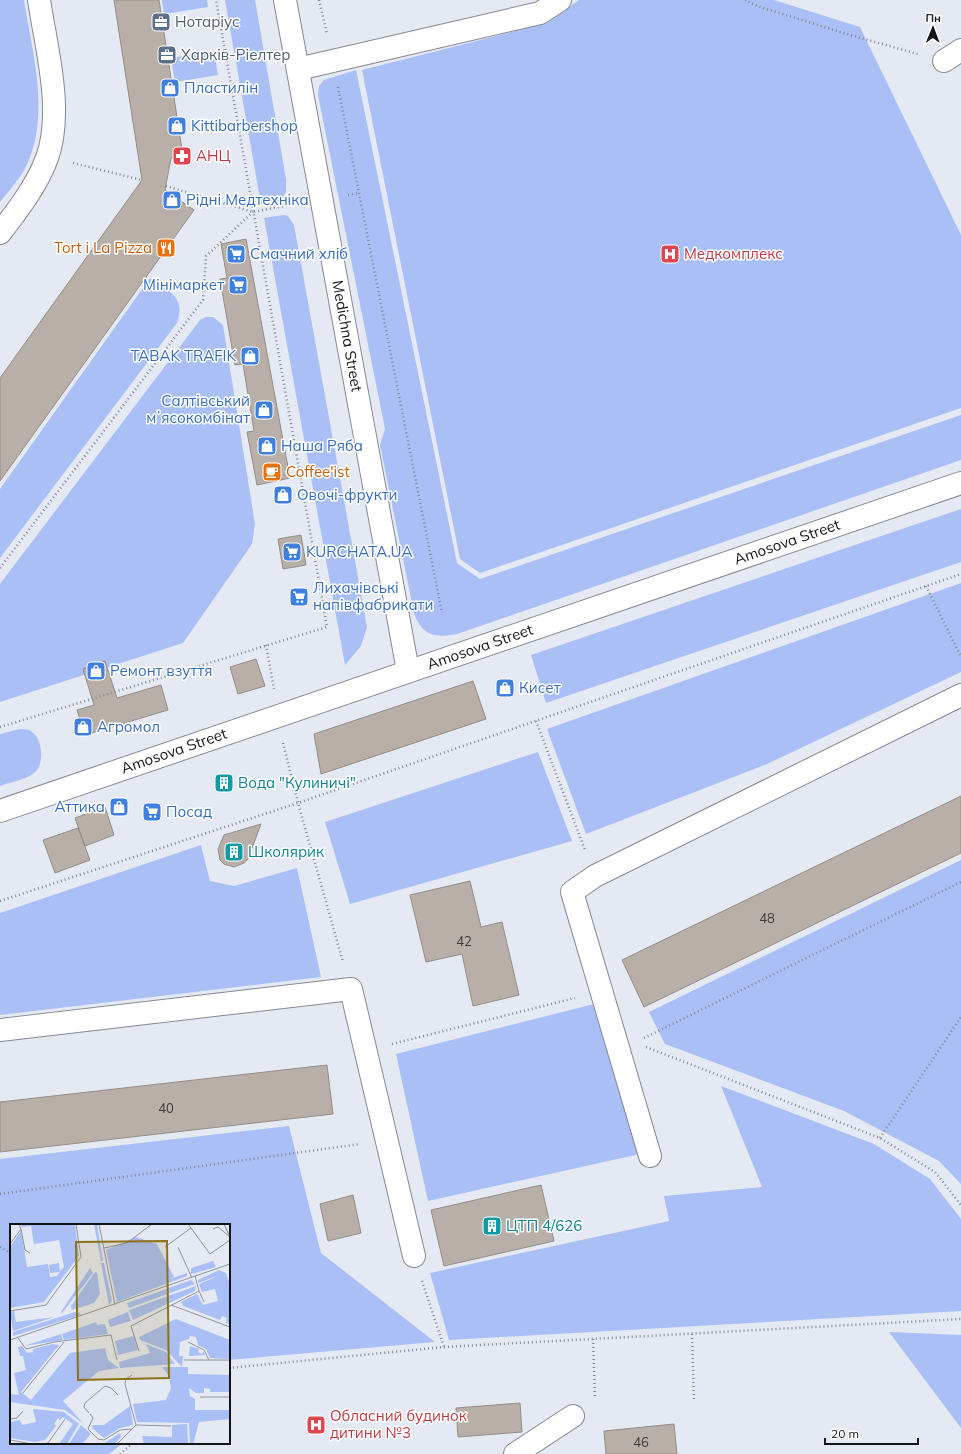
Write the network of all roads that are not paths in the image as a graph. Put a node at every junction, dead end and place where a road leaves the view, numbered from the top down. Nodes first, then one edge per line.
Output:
1 (39, 0) edge
2 (285, 0) edge
3 (560, 0) edge
4 (298, 69) junction
5 (0, 232) edge
6 (961, 483) edge
7 (408, 671) junction
8 (961, 695) edge
9 (0, 811) edge
10 (0, 1030) edge
11 (650, 1156) dead end
12 (414, 1256) road end
13 (573, 1416) dead end
14 (515, 1454) edge

1 - 5 street
2 - 4 street, Medichna Street
3 - 4 street
4 - 7 street, Medichna Street
6 - 7 street, Amosova Street
7 - 9 street, Amosova Street
8 - 11 street
10 - 12 street
13 - 14 street

